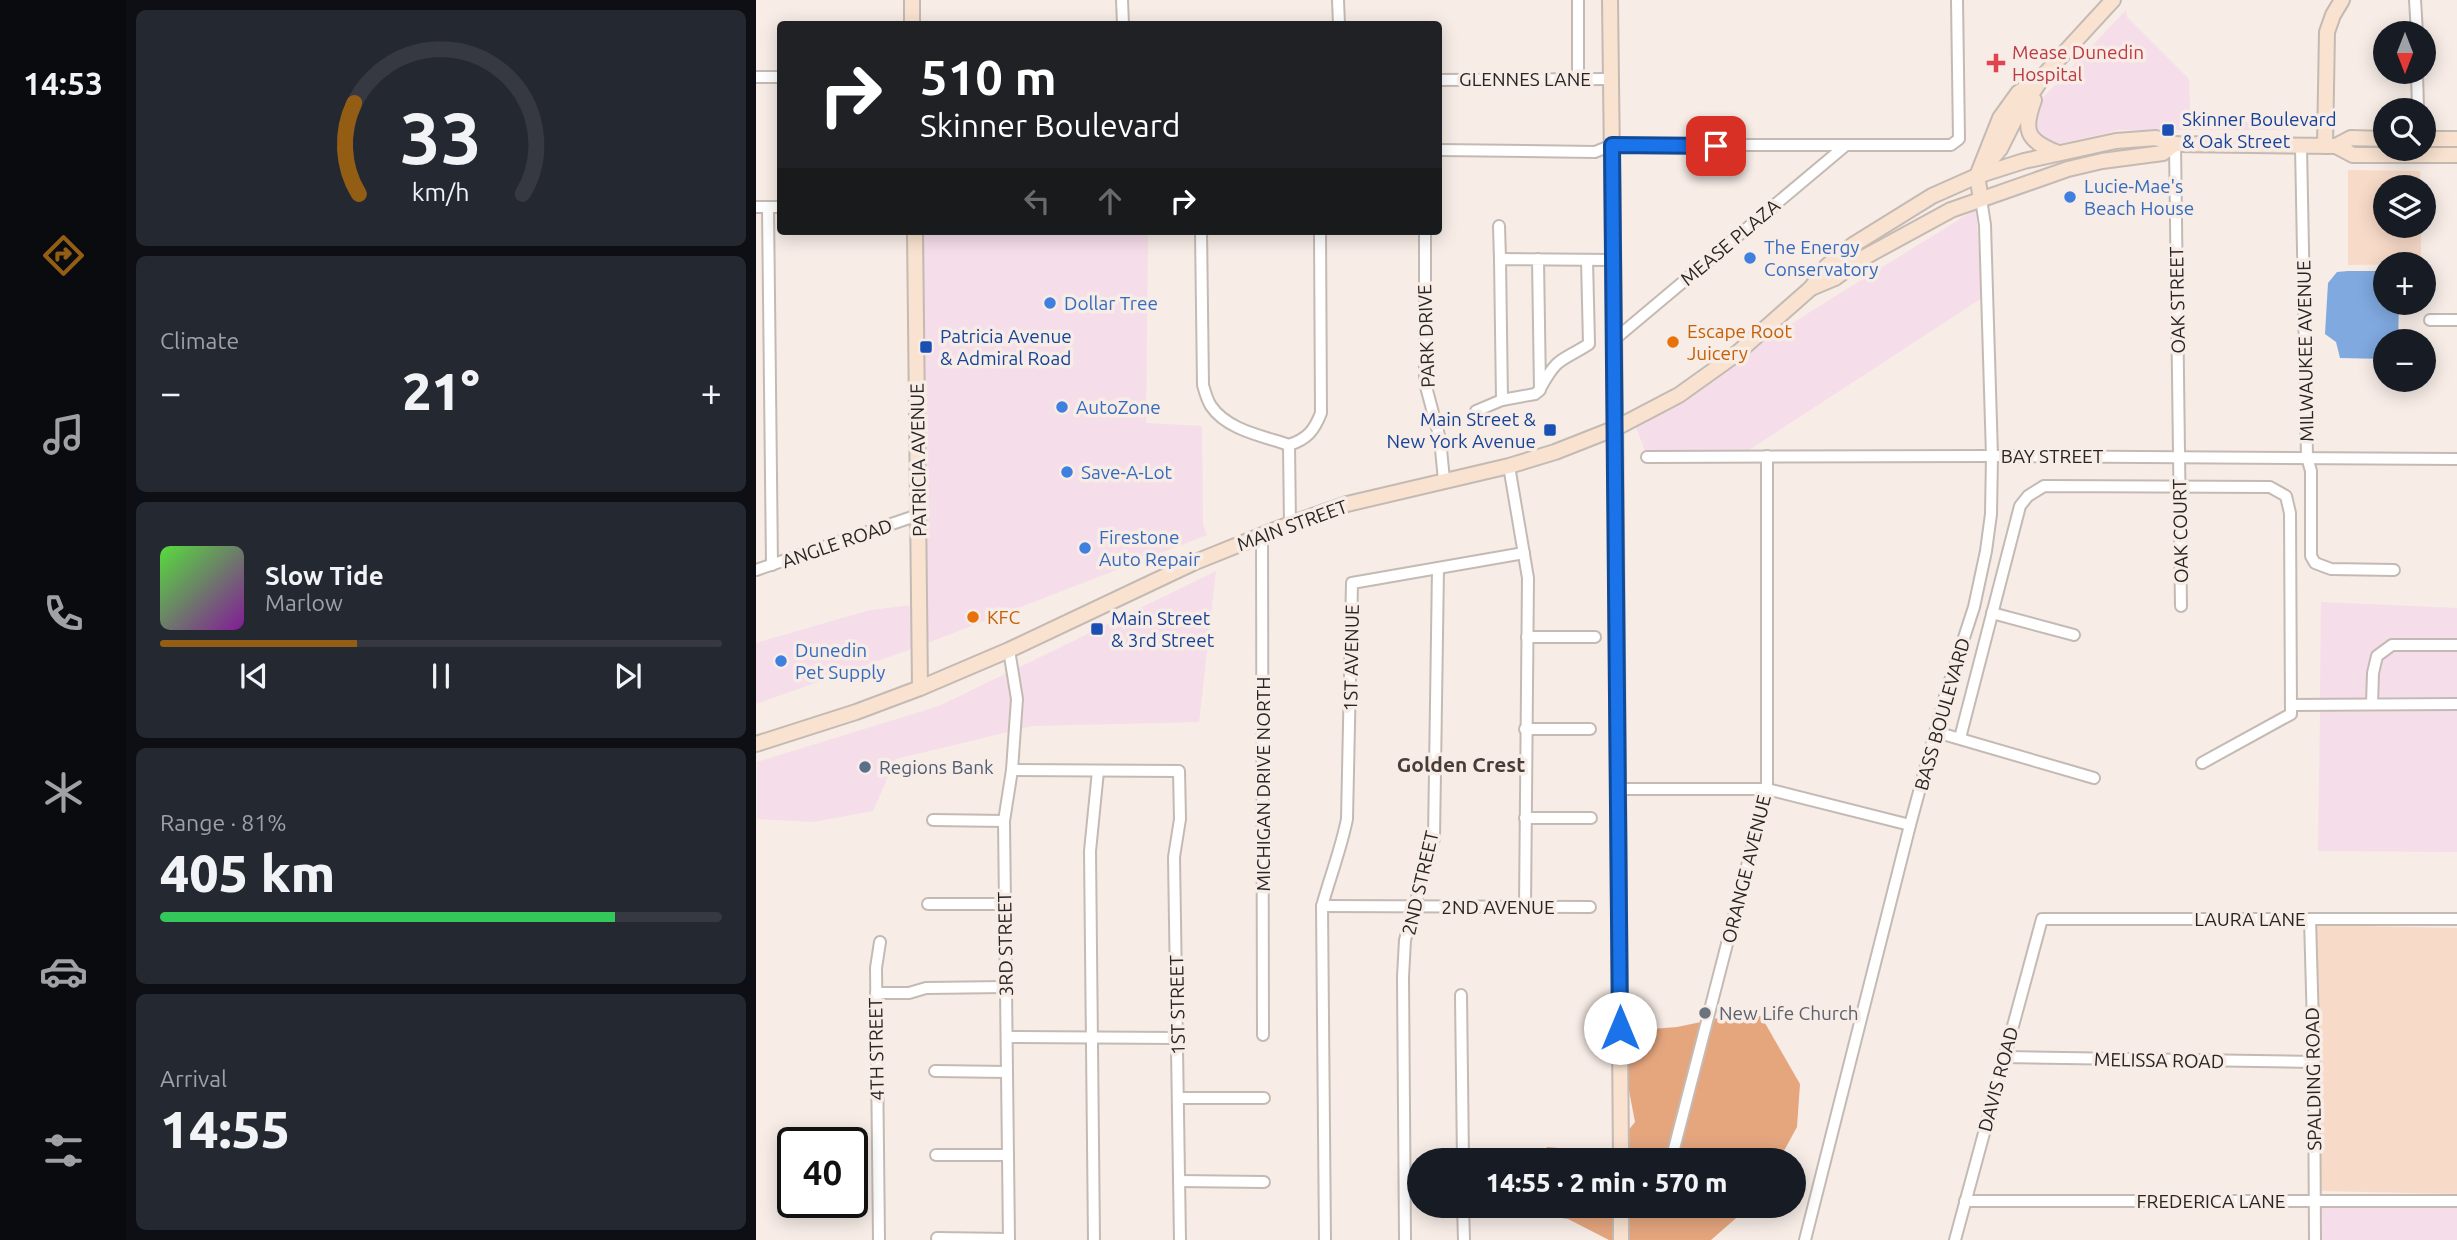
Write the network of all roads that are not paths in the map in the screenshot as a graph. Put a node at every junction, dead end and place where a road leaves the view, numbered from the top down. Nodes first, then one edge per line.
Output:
1 (912, 0) edge
2 (1122, 0) edge
3 (1338, 0) edge
4 (1578, 0) edge
5 (1610, 0) edge
6 (1957, 0) edge
7 (2113, 0) edge
8 (2342, 0) edge
9 (2415, 0) edge
10 (912, 21) edge
11 (1122, 21) edge
12 (1339, 21) edge
13 (2416, 21) edge
14 (2044, 75) junction
15 (756, 77) edge
16 (777, 77) edge
17 (1578, 79) junction
18 (1611, 79) junction
19 (1442, 80) edge
20 (2373, 139) edge
21 (2436, 139) edge
22 (2457, 139) edge
23 (2175, 144) junction
24 (1612, 145) junction
25 (1845, 146) junction
26 (2301, 146) junction
27 (2330, 146) junction
28 (1442, 150) edge
29 (2056, 152) junction
30 (2457, 155) edge
31 (1978, 177) junction
32 (1981, 199) junction
33 (756, 207) edge
34 (768, 207) junction
35 (777, 207) edge
36 (1499, 226) dead end
37 (915, 235) edge
38 (1201, 235) edge
39 (1320, 235) edge
40 (1425, 235) edge
41 (1500, 259) junction
42 (1538, 259) junction
43 (1587, 260) junction
44 (1614, 260) junction
45 (1811, 288) junction
46 (2430, 320) dead end
47 (2457, 320) edge
48 (1615, 338) junction
49 (1540, 390) junction
50 (1502, 400) junction
51 (1476, 411) dead end
52 (1616, 428) junction
53 (1289, 445) junction
54 (1766, 456) junction
55 (1992, 456) junction
56 (2179, 456) junction
57 (1647, 457) dead end
58 (2306, 457) junction
59 (2457, 459) edge
60 (1509, 466) junction
61 (1444, 480) junction
62 (2181, 486) junction
63 (918, 515) junction
64 (1290, 524) junction
65 (1262, 534) junction
66 (1524, 553) junction
67 (772, 565) junction
68 (1438, 568) junction
69 (756, 570) edge
70 (2394, 570) dead end
71 (2181, 607) dead end
72 (1993, 613) junction
73 (2074, 635) dead end
74 (1527, 637) junction
75 (1595, 638) dead end
76 (2457, 645) edge
77 (1009, 650) junction
78 (920, 688) junction
79 (2372, 704) junction
80 (2457, 704) edge
81 (2291, 710) junction
82 (1525, 729) junction
83 (1590, 729) dead end
84 (1936, 732) junction
85 (1960, 738) junction
86 (756, 744) edge
87 (2202, 763) dead end
88 (1012, 770) junction
89 (1098, 771) junction
90 (2094, 778) dead end
91 (1619, 789) junction
92 (1767, 789) junction
93 (1525, 818) junction
94 (1591, 818) dead end
95 (933, 820) dead end
96 (1004, 821) junction
97 (1910, 825) junction
98 (928, 904) dead end
99 (1005, 904) junction
100 (1322, 906) junction
101 (1416, 906) junction
102 (1525, 907) junction
103 (1590, 907) dead end
104 (2042, 919) joint
105 (2310, 919) junction
106 (2457, 919) edge
107 (880, 942) dead end
108 (1005, 987) junction
109 (876, 993) junction
110 (1461, 995) dead end
111 (1263, 1035) dead end
112 (1008, 1037) junction
113 (1092, 1037) junction
114 (1177, 1038) junction
115 (2004, 1057) junction
116 (2314, 1062) junction
117 (935, 1071) dead end
118 (1007, 1072) junction
119 (1178, 1098) junction
120 (1264, 1098) dead end
121 (1463, 1148) edge
122 (1621, 1148) edge
123 (1674, 1148) edge
124 (936, 1155) dead end
125 (1008, 1155) junction
126 (1179, 1181) junction
127 (1264, 1182) dead end
128 (1965, 1201) junction
129 (2315, 1201) junction
130 (2457, 1201) edge
131 (1464, 1218) edge
132 (1621, 1218) edge
133 (937, 1238) dead end
134 (1009, 1239) edge
135 (879, 1240) edge
136 (1094, 1240) edge
137 (1180, 1240) edge
138 (1325, 1240) edge
139 (1405, 1240) edge
140 (1464, 1240) edge
141 (1621, 1240) edge
142 (1805, 1240) edge
143 (1955, 1240) edge
144 (2315, 1240) edge

1 - 10 main road
2 - 11 street
3 - 12 street
4 - 17 street
5 - 18 main road
6 - 25 street
7 - 14 main road, MAIN STREET
8 - 27 main road
9 - 13 street
14 - 29 main road
14 - 31 main road, MAIN STREET
15 - 16 street
17 - 18 street, GLENNES LANE
17 - 19 street, GLENNES LANE
18 - 24 main road
20 - 27 main road
21 - 22 main road
23 - 26 main road
23 - 29 main road
23 - 32 main road, MAIN STREET
23 - 56 street, OAK STREET
24 - 25 street
24 - 28 street
24 - 44 main road
25 - 48 street, MEASE PLAZA
26 - 27 main road
26 - 58 street, MILWAUKEE AVENUE
27 - 30 main road
29 - 31 main road
31 - 32 main road, BASS BOULEVARD
31 - 45 main road, MAIN STREET
32 - 45 main road, MAIN STREET
32 - 55 street, BASS BOULEVARD
33 - 34 street
34 - 35 street
34 - 67 street
36 - 41 street
37 - 63 main road, PATRICIA AVENUE
38 - 53 street
39 - 53 street
40 - 61 street, PARK DRIVE
41 - 42 street
41 - 50 street
42 - 43 street
42 - 49 street
43 - 44 street
43 - 49 street
44 - 48 main road
45 - 52 main road, MAIN STREET
46 - 47 street
48 - 52 main road
49 - 50 street
50 - 51 street
52 - 60 main road, MAIN STREET
52 - 91 main road
53 - 64 street
54 - 55 street, BAY STREET
54 - 57 street, BAY STREET
54 - 92 street, ORANGE AVENUE
55 - 56 street, BAY STREET
55 - 84 street, BASS BOULEVARD
56 - 58 street, BAY STREET
56 - 62 street, OAK COURT
58 - 59 street, BAY STREET
58 - 70 street, MILWAUKEE AVENUE
60 - 61 main road, MAIN STREET
60 - 66 street
61 - 64 main road, MAIN STREET
62 - 71 street, OAK COURT
62 - 72 street
62 - 81 street
63 - 67 street, ANGLE ROAD
63 - 78 main road, PATRICIA AVENUE
64 - 65 main road, MAIN STREET
65 - 77 main road, MAIN STREET
65 - 111 street, MICHIGAN DRIVE NORTH
66 - 68 street, 1ST AVENUE
66 - 74 street
67 - 69 street, ANGLE ROAD
68 - 100 street, 1ST AVENUE
68 - 101 street, 2ND STREET
72 - 73 street
72 - 85 street
74 - 75 street
74 - 82 street
76 - 79 street
77 - 78 main road, MAIN STREET
77 - 88 street, 3RD STREET
78 - 86 main road, MAIN STREET
79 - 80 street
79 - 81 street
81 - 87 street
82 - 83 street
82 - 93 street
84 - 85 street
84 - 97 street, BASS BOULEVARD
85 - 90 street
88 - 89 street
88 - 96 street, 3RD STREET
89 - 113 street
89 - 114 street, 1ST STREET
91 - 92 street
91 - 122 main road
92 - 97 street
92 - 123 street, ORANGE AVENUE
93 - 94 street
93 - 102 street
95 - 96 street
96 - 99 street, 3RD STREET
97 - 142 street, BASS BOULEVARD
98 - 99 street
99 - 108 street, 3RD STREET
100 - 101 street, 2ND AVENUE
100 - 138 street
101 - 102 street, 2ND AVENUE
101 - 139 street, 2ND STREET
102 - 103 street, 2ND AVENUE
104 - 105 street, LAURA LANE
104 - 115 street, DAVIS ROAD
105 - 106 street, LAURA LANE
105 - 116 street, SPALDING ROAD
107 - 109 street, 4TH STREET
108 - 109 street
108 - 112 street, 3RD STREET
109 - 135 street, 4TH STREET
110 - 121 street
112 - 113 street
112 - 118 street, 3RD STREET
113 - 114 street
113 - 136 street
114 - 119 street, 1ST STREET
115 - 116 street, MELISSA ROAD
115 - 128 street, DAVIS ROAD
116 - 129 street, SPALDING ROAD
117 - 118 street
118 - 125 street, 3RD STREET
119 - 120 street
119 - 126 street, 1ST STREET
124 - 125 street
125 - 134 street, 3RD STREET
126 - 127 street
126 - 137 street, 1ST STREET
128 - 129 street, FREDERICA LANE
128 - 143 street, DAVIS ROAD
129 - 130 street, FREDERICA LANE
129 - 144 street, SPALDING ROAD
131 - 140 street
132 - 141 main road
133 - 134 street

